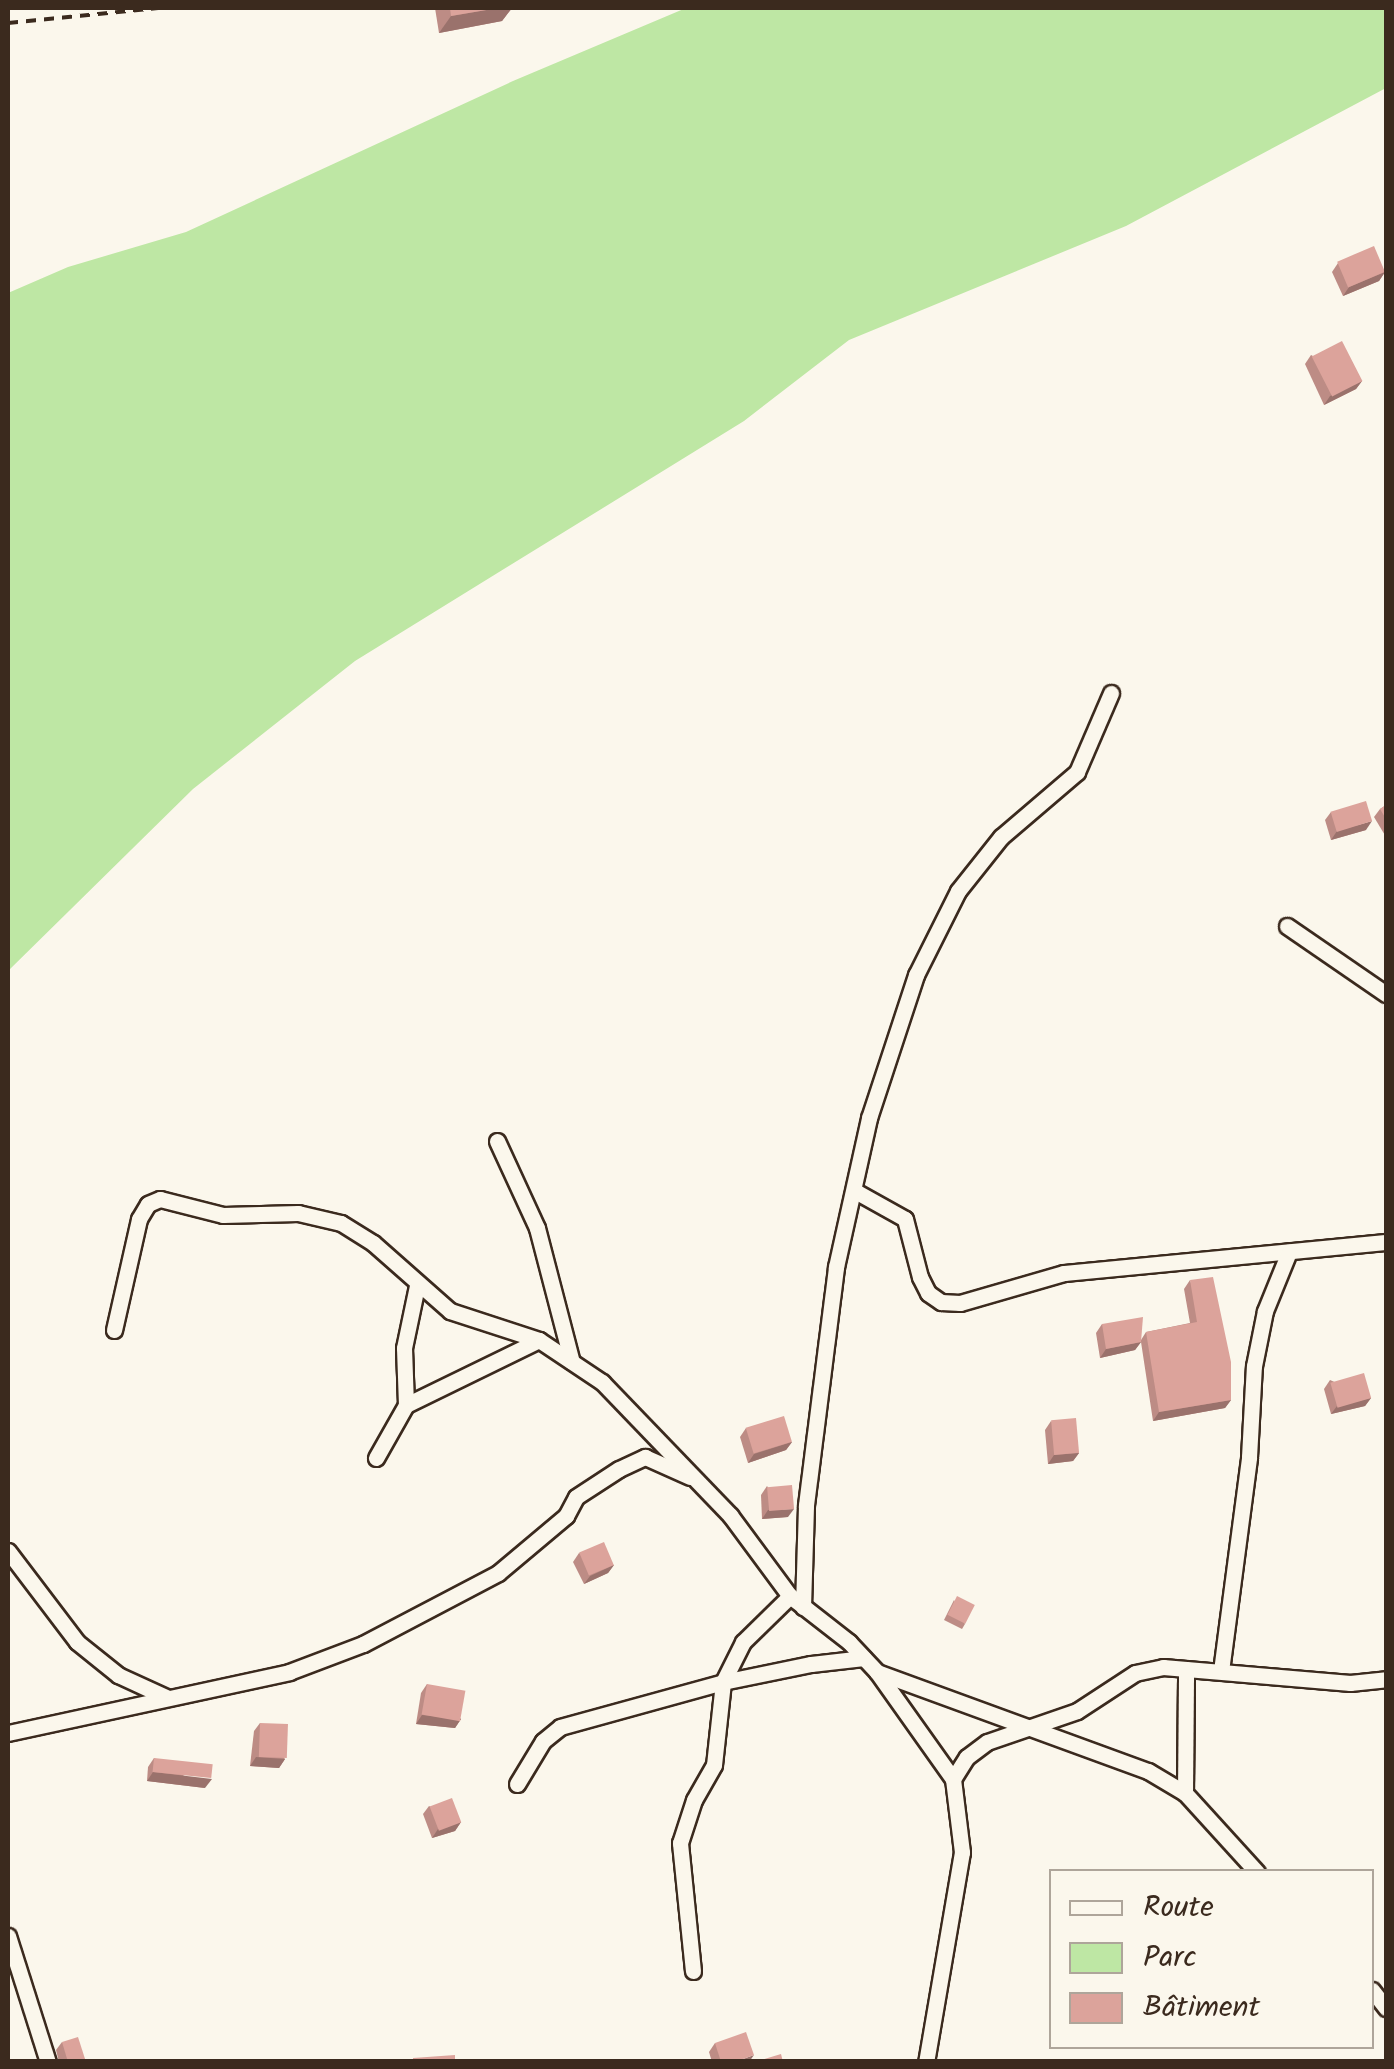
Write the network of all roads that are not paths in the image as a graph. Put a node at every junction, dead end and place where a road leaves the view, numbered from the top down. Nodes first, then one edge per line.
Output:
1 (1111, 693) dead end
2 (1287, 926) dead end
3 (1386, 994) edge
4 (497, 1141) dead end
5 (855, 1191) junction
6 (1386, 1242) edge
7 (1290, 1252) junction
8 (417, 1286) junction
9 (114, 1330) dead end
10 (539, 1340) junction
11 (572, 1362) junction
12 (406, 1404) junction
13 (647, 1427) junction
14 (645, 1457) junction
15 (376, 1458) dead end
16 (694, 1479) junction
17 (8, 1550) edge
18 (797, 1602) junction
19 (864, 1658) junction
20 (1186, 1670) junction
21 (1221, 1670) junction
22 (877, 1672) junction
23 (1386, 1679) edge
24 (723, 1682) junction
25 (166, 1696) junction
26 (1030, 1726) junction
27 (8, 1733) edge
28 (952, 1780) junction
29 (517, 1784) dead end
30 (1184, 1793) junction
31 (1254, 1869) edge
32 (8, 1936) edge
33 (693, 1970) dead end
34 (48, 2062) edge
35 (926, 2062) edge

1 - 5 street
2 - 3 street
4 - 11 street
5 - 7 street
5 - 18 street
6 - 7 street
7 - 21 street
8 - 9 street
8 - 10 street
8 - 12 street
10 - 11 street
10 - 12 street
11 - 13 street
12 - 15 street
13 - 14 street
13 - 16 street
14 - 16 street
14 - 25 street
16 - 18 street
17 - 25 street
18 - 19 street
18 - 24 street
19 - 22 street
19 - 24 street
20 - 21 street
20 - 26 street
20 - 30 street
21 - 23 street
22 - 26 street
22 - 28 street
24 - 29 street
24 - 33 street
25 - 27 street
26 - 28 street
26 - 30 street
28 - 35 street
30 - 31 street
32 - 34 street

